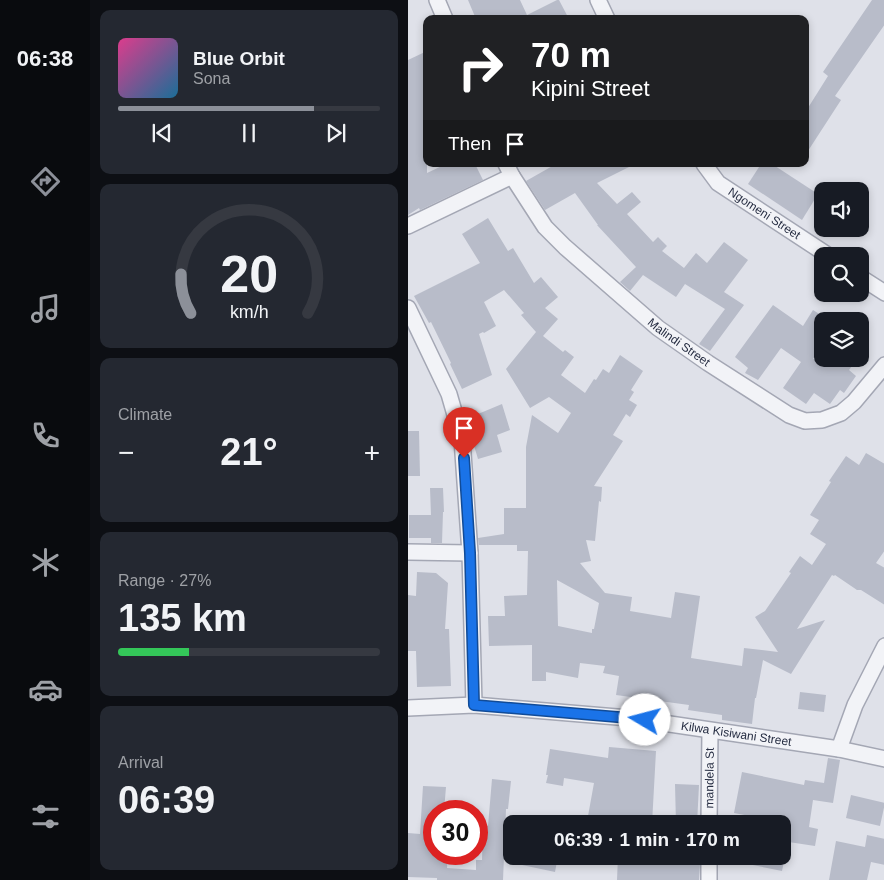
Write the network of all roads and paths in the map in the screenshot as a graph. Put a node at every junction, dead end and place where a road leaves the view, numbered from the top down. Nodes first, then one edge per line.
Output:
1 (437, 0) edge
2 (598, 0) edge
3 (443, 15) edge
4 (605, 15) edge
5 (706, 167) edge
6 (509, 170) edge
7 (408, 226) edge
8 (815, 247) edge
9 (869, 283) edge
10 (884, 293) edge
11 (408, 308) edge
12 (884, 365) edge
13 (408, 552) edge
14 (470, 553) junction
15 (884, 646) edge
16 (474, 705) junction
17 (408, 708) edge
18 (710, 731) junction
19 (840, 749) junction
20 (884, 759) edge
21 (709, 815) edge
22 (709, 865) edge
23 (709, 880) edge

1 - 3 street
2 - 4 street
5 - 8 street, Ngomeni Street
6 - 7 street
6 - 12 street, Malindi Street
9 - 10 street
11 - 14 street
13 - 14 street
14 - 16 street
15 - 19 street
16 - 17 street, Kilwa Kisiwani Street
16 - 18 street, Kilwa Kisiwani Street
18 - 19 street, Kilwa Kisiwani Street
18 - 21 street, mandela St
19 - 20 street, Kilwa Kisiwani Street
22 - 23 street

